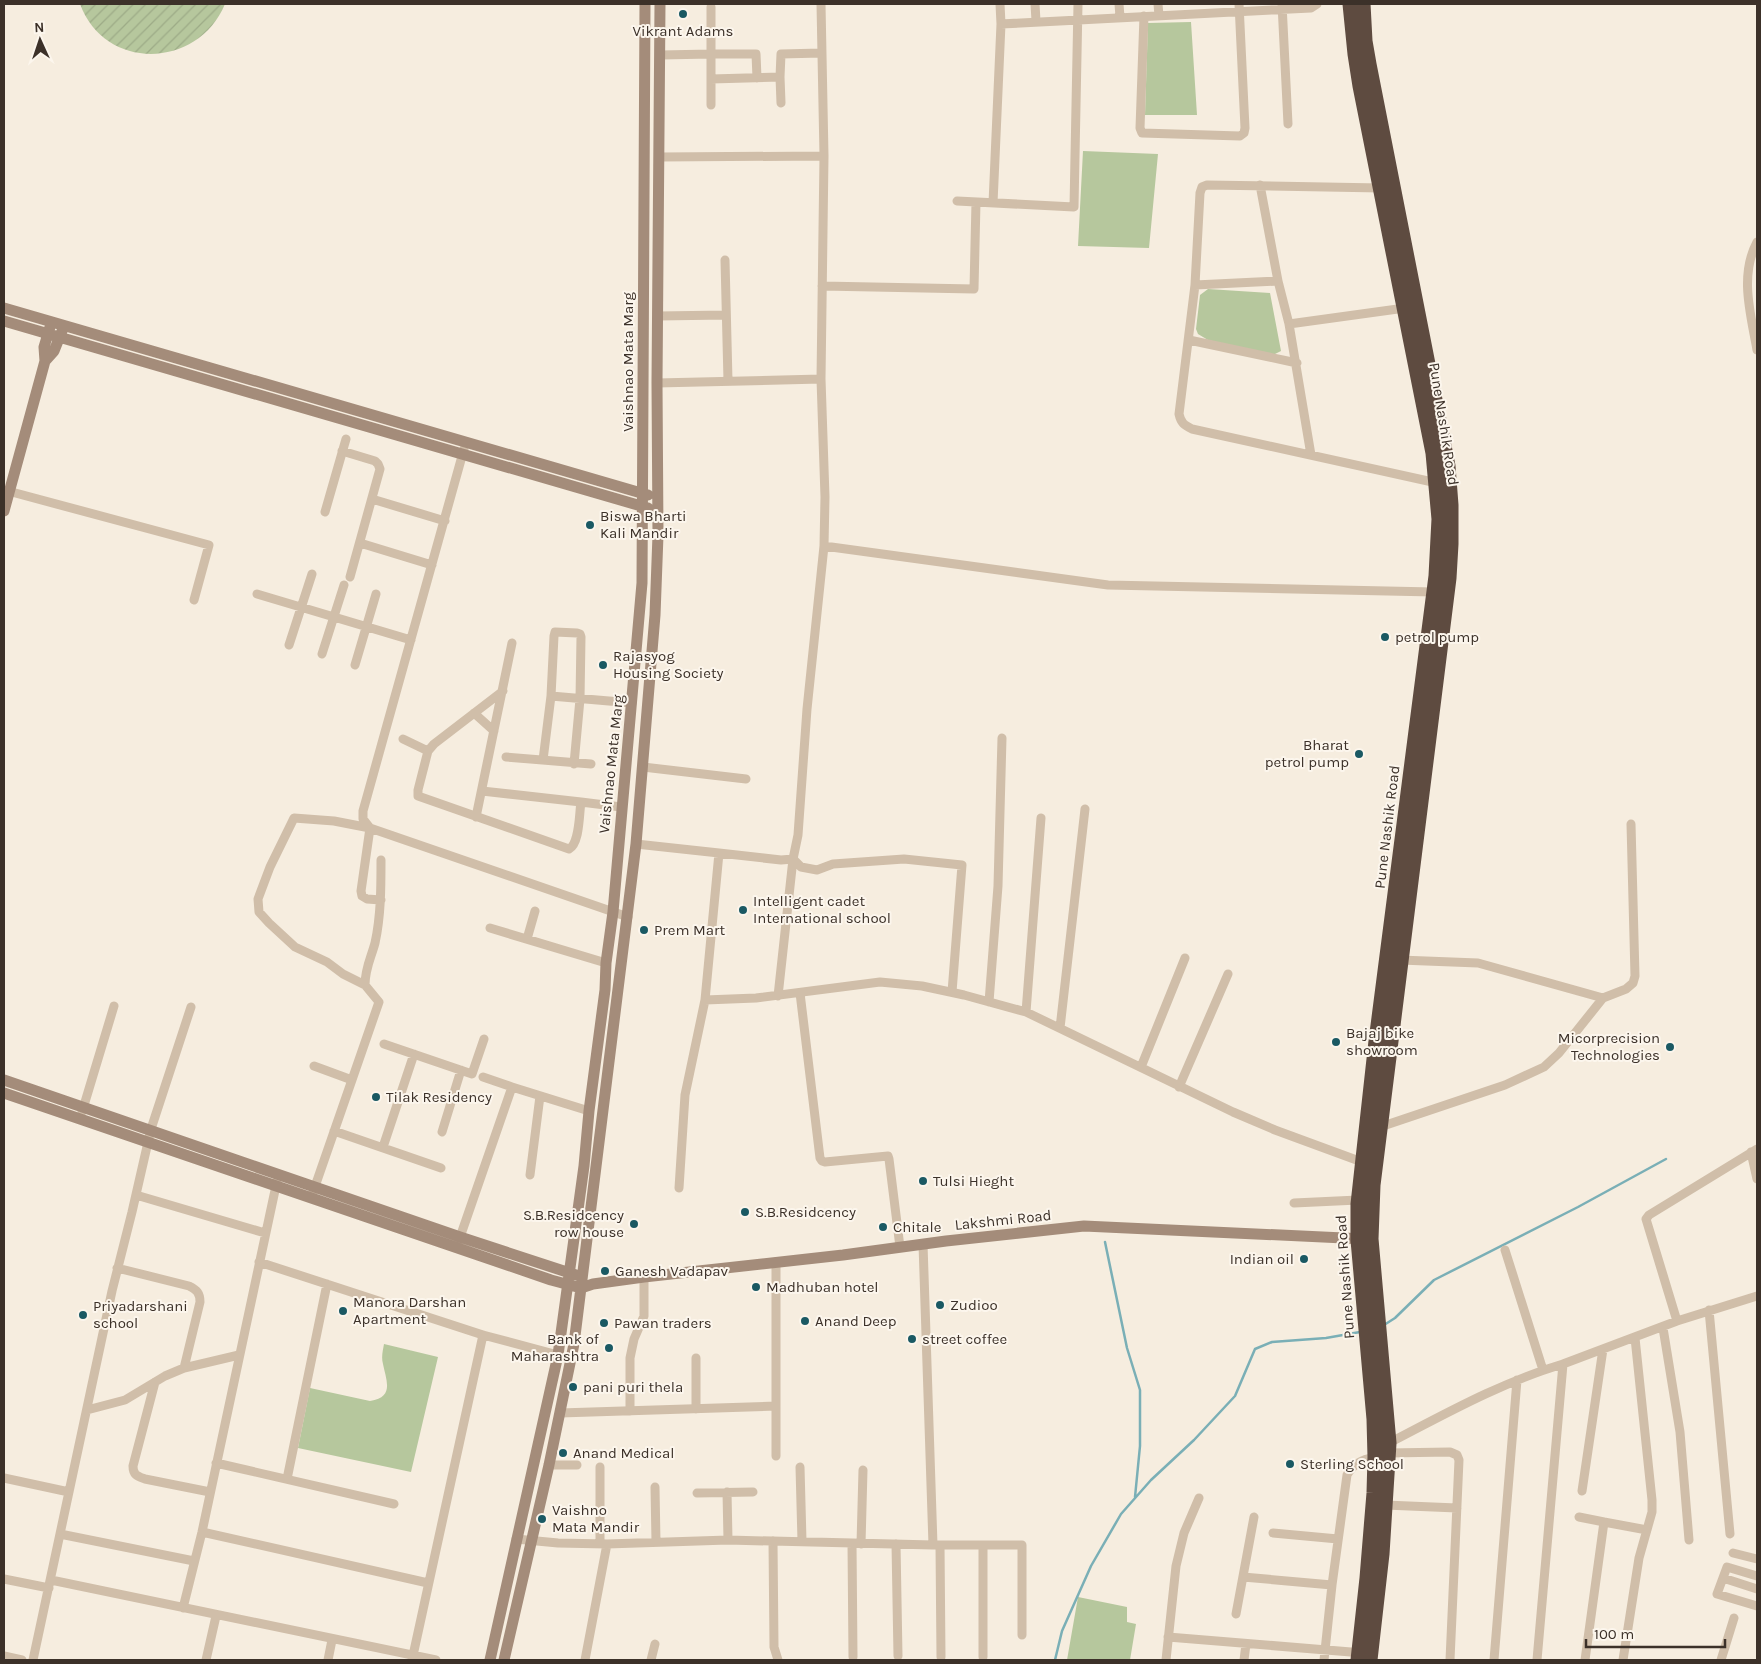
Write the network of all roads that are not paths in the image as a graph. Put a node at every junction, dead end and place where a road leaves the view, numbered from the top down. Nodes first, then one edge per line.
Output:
1 (645, 4) edge
2 (660, 4) edge
3 (821, 4) edge
4 (1000, 4) edge
5 (1035, 4) edge
6 (1078, 4) edge
7 (1119, 4) edge
8 (1158, 4) edge
9 (1317, 4) edge
10 (1350, 4) edge
11 (1363, 4) edge
12 (1282, 6) edge
13 (711, 7) dead end
14 (1240, 7) edge
15 (1144, 16) junction
16 (1158, 16) junction
17 (1120, 17) junction
18 (1079, 20) junction
19 (1036, 21) junction
20 (1001, 24) junction
21 (821, 53) junction
22 (711, 54) junction
23 (661, 55) junction
24 (757, 78) junction
25 (780, 78) junction
26 (711, 79) junction
27 (781, 103) dead end
28 (711, 105) dead end
29 (1288, 124) dead end
30 (824, 156) junction
31 (660, 157) junction
32 (1260, 185) junction
33 (1381, 188) junction
34 (957, 201) dead end
35 (976, 202) junction
36 (994, 203) junction
37 (1756, 247) edge
38 (725, 260) dead end
39 (1278, 280) junction
40 (1195, 285) junction
41 (822, 286) junction
42 (4, 308) edge
43 (1405, 308) junction
44 (658, 316) junction
45 (726, 316) junction
46 (4, 321) edge
47 (52, 322) junction
48 (1289, 324) junction
49 (64, 326) junction
50 (48, 334) junction
51 (60, 338) junction
52 (1189, 340) junction
53 (1757, 350) edge
54 (45, 361) junction
55 (1297, 363) junction
56 (821, 379) junction
57 (728, 381) junction
58 (657, 383) junction
59 (346, 439) dead end
60 (466, 442) junction
61 (342, 451) junction
62 (463, 454) junction
63 (1311, 454) junction
64 (1437, 484) junction
65 (8, 491) junction
66 (642, 494) junction
67 (659, 498) junction
68 (372, 499) junction
69 (642, 507) junction
70 (4, 511) edge
71 (325, 512) dead end
72 (658, 512) junction
73 (445, 521) junction
74 (360, 543) junction
75 (824, 546) junction
76 (432, 565) junction
77 (312, 574) dead end
78 (350, 577) dead end
79 (344, 585) dead end
80 (1434, 592) junction
81 (257, 594) dead end
82 (376, 594) dead end
83 (194, 600) dead end
84 (302, 607) junction
85 (332, 616) junction
86 (366, 627) junction
87 (411, 640) junction
88 (512, 643) dead end
89 (290, 645) dead end
90 (322, 654) dead end
91 (355, 665) dead end
92 (502, 691) junction
93 (551, 696) junction
94 (580, 699) junction
95 (632, 703) junction
96 (474, 713) junction
97 (494, 731) junction
98 (1002, 738) dead end
99 (403, 739) dead end
100 (428, 751) junction
101 (506, 757) dead end
102 (543, 760) junction
103 (574, 764) junction
104 (591, 764) dead end
105 (643, 768) junction
106 (746, 779) dead end
107 (482, 790) junction
108 (581, 802) junction
109 (621, 807) junction
110 (1085, 809) dead end
111 (476, 817) junction
112 (1041, 818) dead end
113 (1631, 824) dead end
114 (370, 828) junction
115 (636, 844) junction
116 (719, 854) junction
117 (793, 859) junction
118 (381, 860) dead end
119 (381, 900) junction
120 (536, 910) dead end
121 (613, 912) junction
122 (628, 917) junction
123 (490, 928) dead end
124 (527, 939) junction
125 (1185, 958) dead end
126 (1400, 960) junction
127 (606, 963) junction
128 (1228, 974) dead end
129 (365, 985) junction
130 (952, 992) junction
131 (800, 993) junction
132 (778, 996) junction
133 (1603, 998) junction
134 (705, 1000) junction
135 (989, 1002) junction
136 (114, 1006) dead end
137 (191, 1007) dead end
138 (1026, 1012) junction
139 (1060, 1028) junction
140 (484, 1039) dead end
141 (384, 1044) dead end
142 (414, 1054) junction
143 (314, 1066) dead end
144 (1141, 1067) junction
145 (461, 1070) junction
146 (483, 1077) dead end
147 (4, 1080) edge
148 (352, 1080) junction
149 (1179, 1087) junction
150 (512, 1088) junction
151 (4, 1093) edge
152 (540, 1096) junction
153 (84, 1107) junction
154 (589, 1110) junction
155 (80, 1120) junction
156 (1380, 1127) junction
157 (151, 1130) junction
158 (334, 1131) junction
159 (442, 1132) dead end
160 (147, 1144) junction
161 (383, 1147) junction
162 (1754, 1151) edge
163 (1362, 1162) junction
164 (441, 1168) dead end
165 (530, 1176) dead end
166 (277, 1180) junction
167 (1757, 1180) edge
168 (679, 1188) dead end
169 (313, 1192) junction
170 (136, 1195) junction
171 (1358, 1200) junction
172 (1294, 1203) dead end
173 (265, 1233) junction
174 (1365, 1239) junction
175 (458, 1242) junction
176 (923, 1244) junction
177 (900, 1247) junction
178 (1505, 1250) dead end
179 (259, 1262) junction
180 (776, 1262) junction
181 (117, 1268) junction
182 (570, 1274) junction
183 (644, 1277) junction
184 (586, 1283) junction
185 (327, 1284) junction
186 (568, 1286) junction
187 (1757, 1296) edge
188 (1709, 1310) junction
189 (1677, 1321) junction
190 (1663, 1328) junction
191 (483, 1335) junction
192 (1635, 1338) junction
193 (1603, 1349) junction
194 (239, 1355) junction
195 (558, 1355) junction
196 (696, 1358) dead end
197 (1563, 1364) junction
198 (184, 1368) junction
199 (1542, 1370) junction
200 (1517, 1380) junction
201 (155, 1382) junction
202 (776, 1406) junction
203 (696, 1409) junction
204 (87, 1410) junction
205 (630, 1411) junction
206 (560, 1413) junction
207 (1384, 1451) junction
208 (776, 1456) dead end
209 (216, 1463) junction
210 (549, 1465) junction
211 (577, 1465) dead end
212 (600, 1467) dead end
213 (800, 1467) dead end
214 (863, 1470) dead end
215 (4, 1478) edge
216 (287, 1479) junction
217 (655, 1488) dead end
218 (1582, 1491) dead end
219 (70, 1492) junction
220 (210, 1492) junction
221 (728, 1492) junction
222 (753, 1492) dead end
223 (697, 1493) dead end
224 (1199, 1498) dead end
225 (394, 1504) dead end
226 (1386, 1505) junction
227 (1457, 1508) junction
228 (1254, 1517) dead end
229 (1579, 1517) dead end
230 (1604, 1522) junction
231 (1647, 1530) junction
232 (202, 1532) junction
233 (1273, 1533) dead end
234 (60, 1534) junction
235 (1730, 1534) dead end
236 (516, 1539) junction
237 (1338, 1539) junction
238 (728, 1540) junction
239 (773, 1540) junction
240 (1689, 1540) dead end
241 (532, 1541) junction
242 (802, 1541) junction
243 (656, 1542) junction
244 (604, 1544) junction
245 (857, 1544) junction
246 (896, 1544) junction
247 (937, 1545) junction
248 (983, 1546) junction
249 (1733, 1553) dead end
250 (1757, 1560) edge
251 (194, 1561) junction
252 (1757, 1576) edge
253 (1243, 1577) junction
254 (1723, 1578) junction
255 (4, 1579) edge
256 (428, 1583) junction
257 (50, 1584) junction
258 (1332, 1585) junction
259 (1757, 1589) edge
260 (1757, 1606) edge
261 (182, 1608) junction
262 (1236, 1614) dead end
263 (216, 1616) junction
264 (1734, 1618) dead end
265 (1022, 1635) dead end
266 (1168, 1637) junction
267 (332, 1640) junction
268 (655, 1644) dead end
269 (1246, 1644) junction
270 (1325, 1650) junction
271 (4, 1656) edge
272 (898, 1656) dead end
273 (853, 1657) dead end
274 (941, 1657) dead end
275 (983, 1657) dead end
276 (1364, 1657) edge
277 (412, 1658) edge
278 (22, 1660) edge
279 (33, 1660) edge
280 (206, 1660) edge
281 (328, 1660) edge
282 (436, 1660) edge
283 (490, 1660) edge
284 (504, 1660) edge
285 (586, 1660) edge
286 (651, 1660) edge
287 (778, 1660) edge
288 (1166, 1660) edge
289 (1244, 1660) edge
290 (1324, 1660) edge
291 (1450, 1660) edge
292 (1494, 1660) edge
293 (1537, 1660) edge
294 (1585, 1660) edge
295 (1623, 1660) edge
296 (1721, 1660) edge

1 - 66 main road, Vaishnao Mata Marg
2 - 23 main road, Vaishnao Mata Marg
3 - 21 street
4 - 20 street
5 - 19 street
6 - 18 street
7 - 17 street
8 - 16 street
9 - 12 street
10 - 33 highway, Pune Nashik Road
11 - 126 highway, Pune Nashik Road
12 - 14 street
12 - 29 street
13 - 22 street
14 - 15 street
14 - 16 street
15 - 16 street
15 - 17 street
17 - 18 street
18 - 19 street
18 - 36 street
19 - 20 street
20 - 36 street
21 - 25 street
21 - 30 street
22 - 23 street
22 - 24 street
22 - 26 street
23 - 31 main road, Vaishnao Mata Marg
24 - 25 street
24 - 26 street
25 - 27 street
26 - 28 street
30 - 31 street
30 - 41 street
31 - 44 main road, Vaishnao Mata Marg
32 - 33 street
32 - 39 street
32 - 40 street
33 - 43 highway, Pune Nashik Road
34 - 35 street
35 - 36 street
35 - 41 street
37 - 53 street
38 - 45 street
39 - 40 street
39 - 48 street
40 - 52 street
41 - 56 street
42 - 47 main road
43 - 48 street
43 - 64 highway, Pune Nashik Road
44 - 45 street
44 - 58 main road, Vaishnao Mata Marg
45 - 57 street
46 - 50 main road
47 - 49 main road
47 - 50 main road
48 - 55 street
49 - 51 main road
49 - 60 main road
50 - 51 main road
50 - 54 main road
51 - 54 main road
51 - 62 main road
52 - 55 street
52 - 63 street
54 - 65 main road
55 - 63 street
56 - 57 street
56 - 75 street
57 - 58 street
58 - 67 main road, Vaishnao Mata Marg
59 - 61 street
60 - 62 street
60 - 66 main road
61 - 68 street
61 - 71 street
62 - 69 main road
62 - 73 street
63 - 64 street
64 - 80 highway, Pune Nashik Road
65 - 70 main road
65 - 83 street
66 - 67 main road
66 - 69 main road, Vaishnao Mata Marg
67 - 72 main road, Vaishnao Mata Marg
68 - 73 street
68 - 74 street
69 - 72 main road
69 - 95 main road, Vaishnao Mata Marg
72 - 105 main road, Vaishnao Mata Marg
73 - 76 street
74 - 76 street
74 - 78 street
75 - 80 street
75 - 117 street
76 - 87 street
77 - 84 street
79 - 85 street
80 - 163 highway, Pune Nashik Road
81 - 84 street
82 - 86 street
84 - 85 street
84 - 89 street
85 - 86 street
85 - 90 street
86 - 87 street
86 - 91 street
87 - 114 street
88 - 92 street
92 - 96 street
92 - 97 street
93 - 94 street
93 - 94 street
93 - 102 street
94 - 95 street
94 - 103 street
95 - 109 main road, Vaishnao Mata Marg
96 - 97 street
96 - 100 street
97 - 107 street
98 - 135 street
99 - 100 street
100 - 111 street
101 - 102 street
102 - 103 street
103 - 104 street
105 - 106 street
105 - 115 main road, Vaishnao Mata Marg
107 - 108 street
107 - 111 street
108 - 109 street
108 - 111 street
109 - 121 main road, Vaishnao Mata Marg
110 - 139 street
112 - 138 street
113 - 133 street
114 - 119 street
114 - 121 street
114 - 129 street
115 - 116 street
115 - 122 main road, Vaishnao Mata Marg
116 - 117 street
116 - 134 street
117 - 130 street
117 - 132 street
118 - 119 street
119 - 129 street
120 - 124 street
121 - 122 street
121 - 127 main road, Vaishnao Mata Marg
122 - 184 main road, Vaishnao Mata Marg
123 - 124 street
124 - 127 street
125 - 144 street
126 - 133 street
126 - 156 highway, Pune Nashik Road
127 - 154 main road, Vaishnao Mata Marg
128 - 149 street
129 - 148 street
130 - 131 street
130 - 135 street
131 - 132 street
131 - 177 street
132 - 134 street
133 - 156 street
134 - 168 street
135 - 138 street
136 - 153 street
137 - 157 street
138 - 139 street
139 - 144 street
140 - 145 street
141 - 142 street
142 - 145 street
142 - 161 street
143 - 148 street
144 - 149 street
145 - 159 street
146 - 150 street
147 - 153 main road
148 - 158 street
149 - 163 street
150 - 152 street
150 - 175 street
151 - 155 main road
152 - 154 street
152 - 165 street
153 - 155 street
153 - 157 main road
154 - 182 main road, Vaishnao Mata Marg
155 - 160 main road
156 - 174 highway, Pune Nashik Road
157 - 160 street
157 - 166 main road
158 - 161 street
158 - 169 street
160 - 166 main road
160 - 170 street
161 - 164 street
162 - 167 street
162 - 189 street
163 - 171 highway, Pune Nashik Road
166 - 169 main road
166 - 173 street
169 - 175 main road
170 - 173 street
170 - 181 street
171 - 172 street
171 - 174 highway, Pune Nashik Road
173 - 179 street
174 - 176 main road, Lakshmi Road
174 - 207 highway, Pune Nashik Road
175 - 182 main road
175 - 186 main road
176 - 177 main road, Lakshmi Road
176 - 247 street
177 - 180 main road, Lakshmi Road
178 - 199 street
179 - 185 street
179 - 194 street
180 - 183 main road, Lakshmi Road
180 - 202 street
181 - 198 street
181 - 204 street
182 - 184 main road
182 - 186 main road, Vaishnao Mata Marg
183 - 184 main road, Lakshmi Road
183 - 205 street
184 - 186 main road
184 - 206 main road, Vaishnao Mata Marg
185 - 191 street
185 - 216 street
186 - 195 main road, Vaishnao Mata Marg
187 - 188 street
188 - 189 street
188 - 235 street
189 - 190 street
190 - 192 street
190 - 240 street
191 - 195 street
191 - 256 street
192 - 193 street
192 - 231 street
193 - 197 street
193 - 218 street
194 - 198 street
194 - 209 street
195 - 236 main road, Vaishnao Mata Marg
196 - 203 street
197 - 199 street
197 - 293 street
198 - 201 street
199 - 200 street
200 - 207 street
200 - 292 street
201 - 204 street
201 - 220 street
202 - 203 street
202 - 208 street
203 - 205 street
204 - 219 street
205 - 206 street
206 - 210 main road, Vaishnao Mata Marg
207 - 226 highway, Pune Nashik Road
207 - 227 street
207 - 237 street
207 - 276 highway, Pune Nashik Road
209 - 216 street
209 - 220 street
210 - 211 street
210 - 241 main road, Vaishnao Mata Marg
212 - 244 street
213 - 242 street
214 - 245 street
215 - 219 street
216 - 225 street
217 - 243 street
219 - 234 street
220 - 232 street
221 - 222 street
221 - 223 street
221 - 238 street
224 - 266 street
226 - 227 street
226 - 276 highway, Pune Nashik Road
227 - 291 street
228 - 253 street
229 - 230 street
230 - 231 street
230 - 294 street
231 - 295 street
232 - 251 street
232 - 256 street
233 - 237 street
234 - 251 street
234 - 257 street
236 - 241 street
236 - 283 main road, Vaishnao Mata Marg
237 - 258 street
238 - 239 street
238 - 243 street
239 - 242 street
239 - 287 street
241 - 244 street
241 - 284 main road, Vaishnao Mata Marg
242 - 245 street
243 - 244 street
244 - 285 street
245 - 246 street
245 - 273 street
246 - 247 street
246 - 272 street
247 - 248 street
247 - 274 street
248 - 265 street
248 - 275 street
249 - 250 street
251 - 261 street
252 - 254 street
253 - 258 street
253 - 262 street
254 - 259 street
254 - 260 street
255 - 257 street
256 - 277 street
257 - 261 street
257 - 279 street
258 - 270 street
261 - 263 street
263 - 267 street
263 - 280 street
264 - 296 street
266 - 269 street
266 - 288 street
267 - 277 street
267 - 281 street
268 - 286 street
269 - 270 street
269 - 289 street
270 - 276 street
270 - 290 street
271 - 278 street
277 - 282 street

